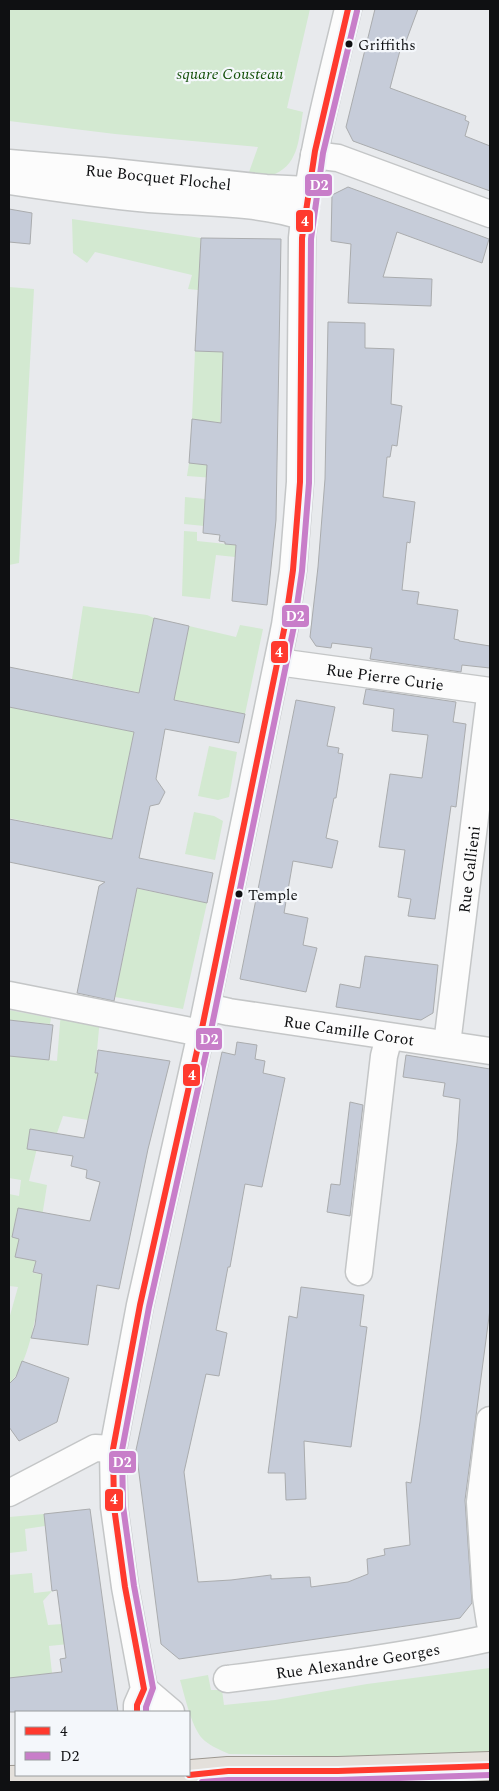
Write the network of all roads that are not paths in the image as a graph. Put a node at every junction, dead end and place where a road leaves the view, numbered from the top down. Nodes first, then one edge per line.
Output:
1 (348, 9) edge
2 (326, 156) junction
3 (9, 163) edge
4 (9, 182) edge
5 (242, 185) junction
6 (308, 190) junction
7 (199, 202) junction
8 (490, 214) edge
9 (304, 217) junction
10 (278, 662) junction
11 (490, 691) edge
12 (490, 696) edge
13 (9, 995) edge
14 (206, 1007) junction
15 (201, 1033) junction
16 (389, 1037) junction
17 (448, 1044) junction
18 (490, 1051) edge
19 (359, 1272) dead end
20 (490, 1420) edge
21 (113, 1449) junction
22 (9, 1493) edge
23 (490, 1623) edge
24 (490, 1638) edge
25 (227, 1679) dead end
26 (140, 1701) edge
27 (168, 1711) edge
28 (490, 1766) edge
29 (190, 1774) edge
30 (171, 1776) edge
31 (338, 1776) edge
32 (142, 1778) edge
33 (9, 1780) edge

1 - 2 street
2 - 6 street
2 - 8 street
3 - 5 street, Rue Bocquet Flochel
4 - 7 street, Rue Bocquet Flochel
5 - 6 street, Rue Bocquet Flochel
5 - 7 street
6 - 9 street
7 - 9 street, Rue Bocquet Flochel
9 - 10 street
10 - 11 street, Rue Pierre Curie
10 - 14 street
12 - 17 street, Rue Gallieni
13 - 15 street
14 - 15 street
14 - 16 street, Rue Camille Corot
15 - 21 street
16 - 17 street, Rue Camille Corot
16 - 19 street
17 - 18 street, Rue Camille Corot
20 - 23 street
21 - 22 street
21 - 26 street
24 - 25 street, Rue Alexandre Georges
26 - 27 street
28 - 31 main road
29 - 31 main road
30 - 32 main road
32 - 33 main road

